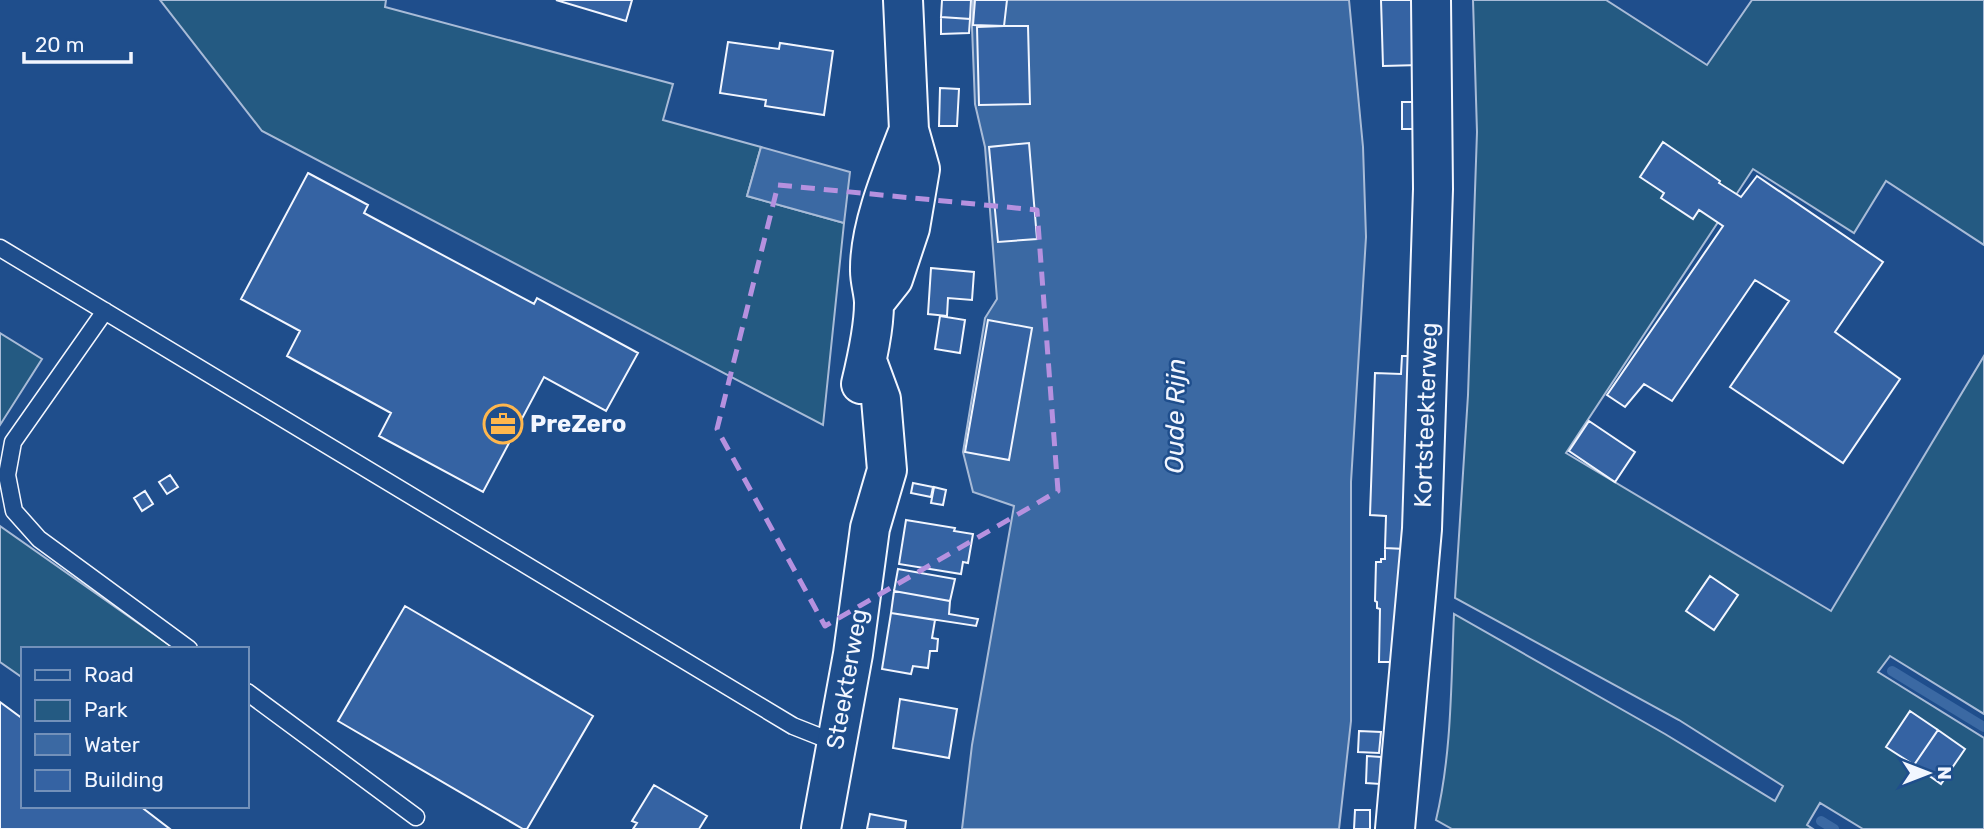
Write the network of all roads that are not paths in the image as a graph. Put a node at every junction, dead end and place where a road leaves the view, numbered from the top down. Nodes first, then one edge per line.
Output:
1 (903, 0) edge
2 (1432, 0) edge
3 (0, 248) edge
4 (105, 311) junction
5 (185, 647) edge
6 (248, 693) edge
7 (836, 743) junction
8 (416, 817) dead end
9 (821, 829) edge
10 (1395, 829) edge

1 - 7 main road, Steekterweg
2 - 10 main road, Kortsteekterweg
3 - 4 lane
4 - 5 lane
4 - 7 lane
6 - 8 lane
7 - 9 main road, Steekterweg

